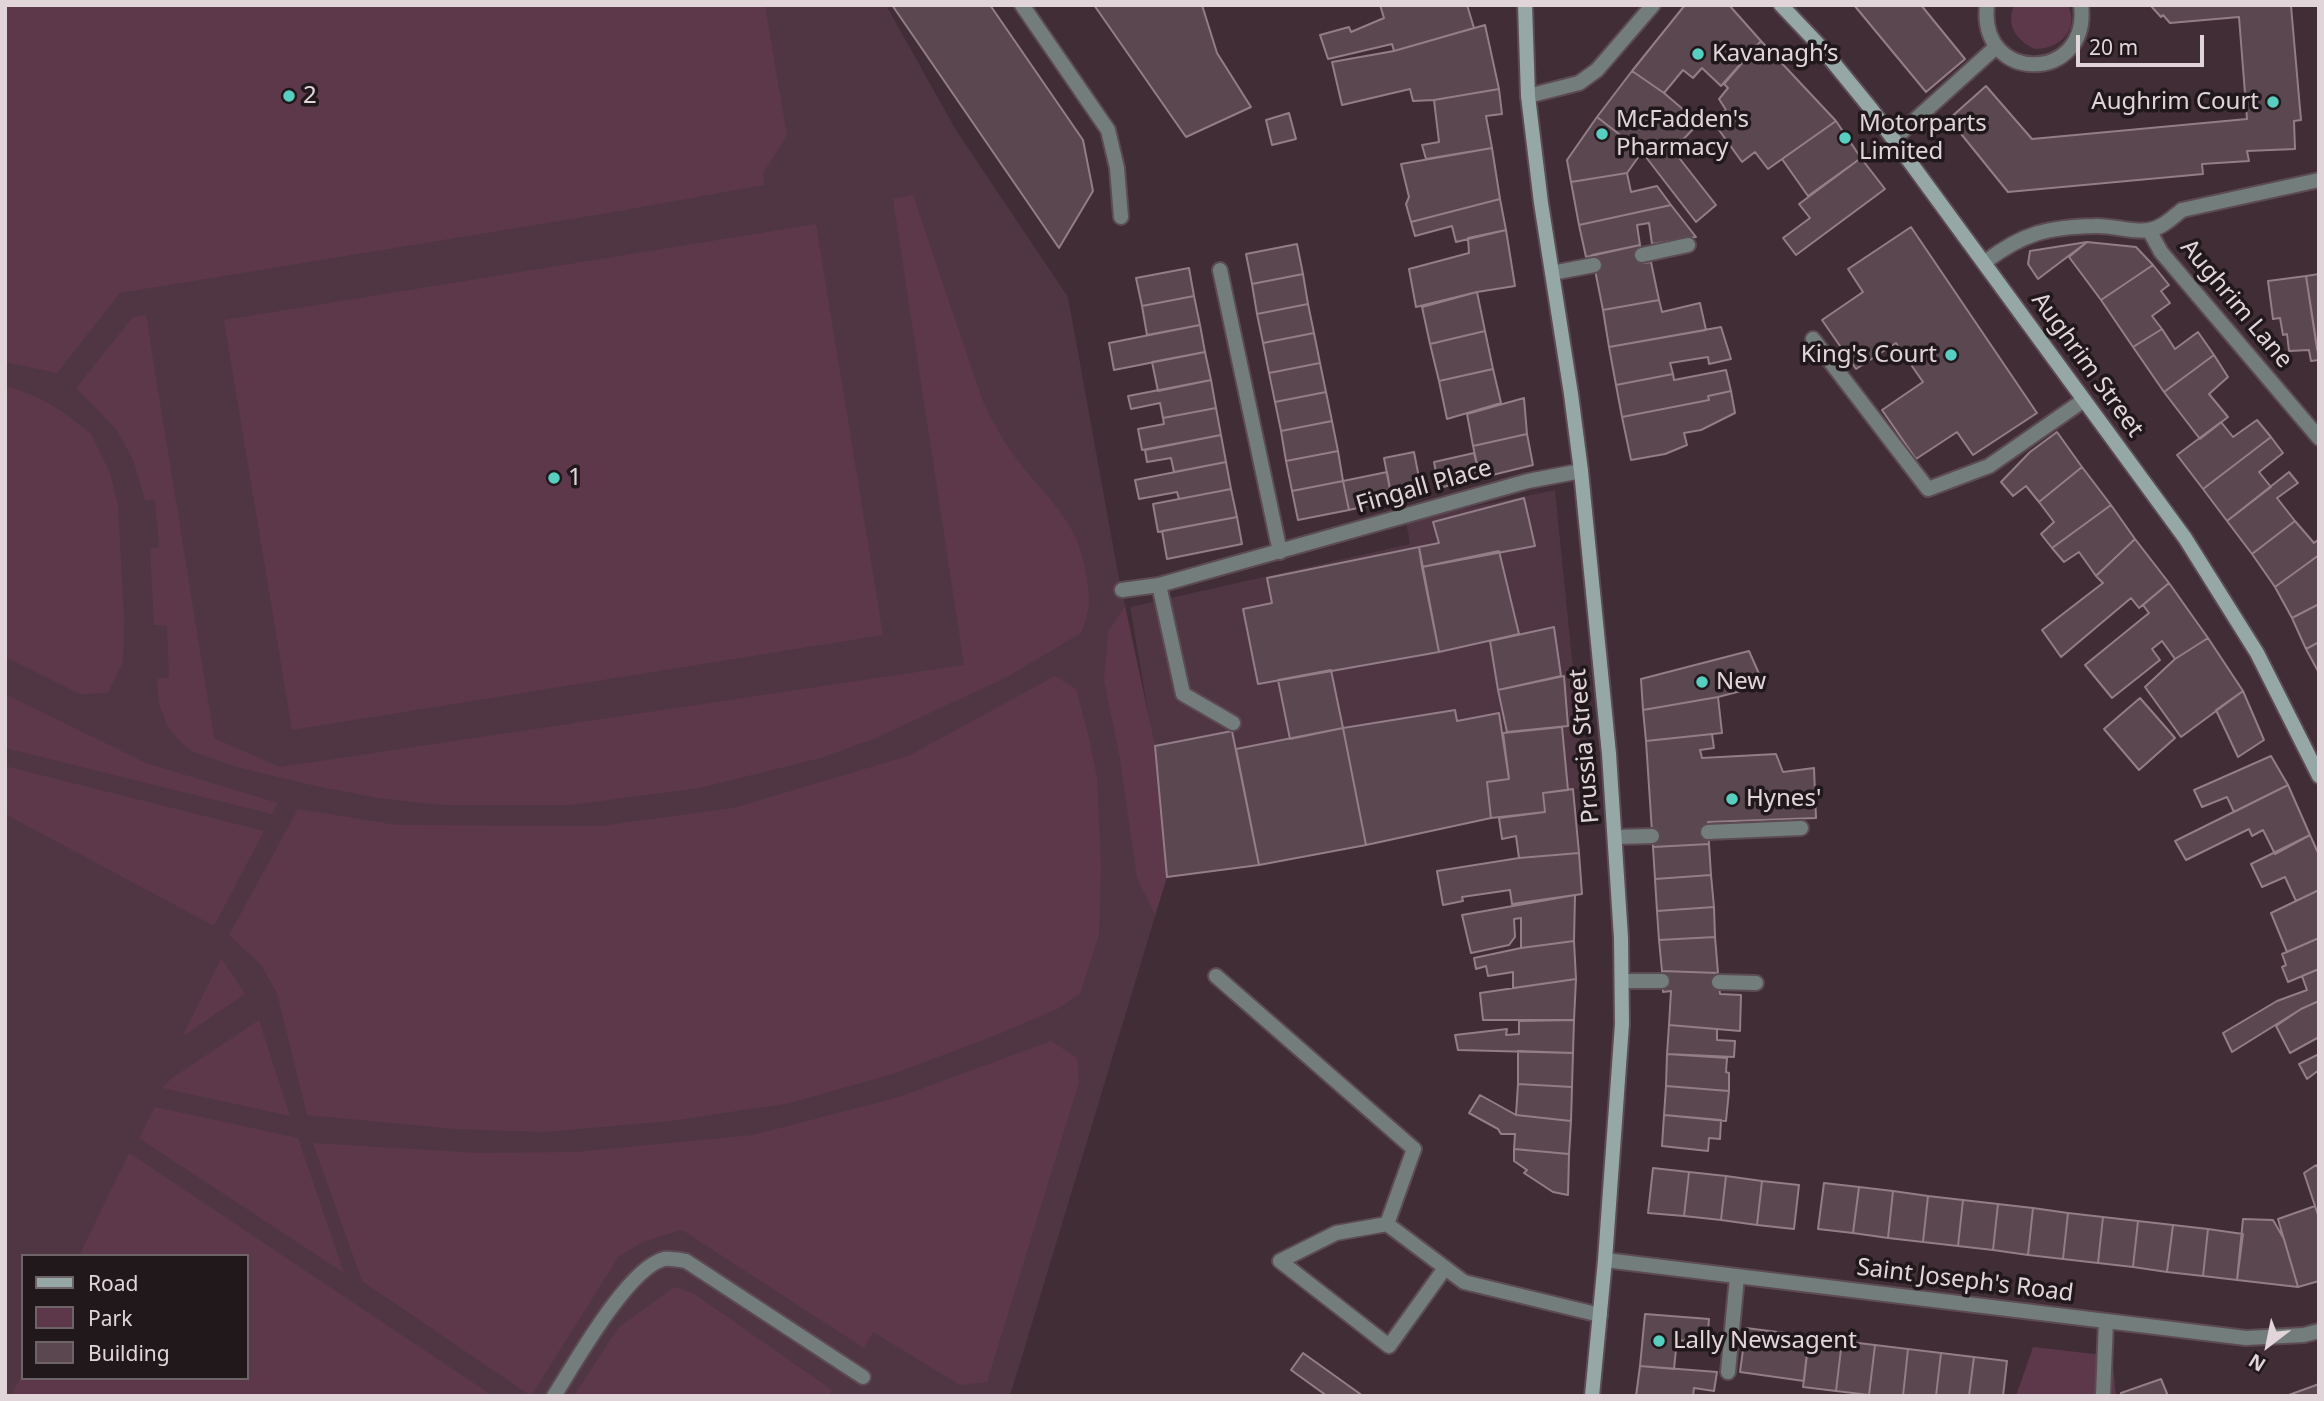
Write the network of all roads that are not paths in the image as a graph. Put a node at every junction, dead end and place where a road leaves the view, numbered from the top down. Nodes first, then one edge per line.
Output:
1 (1022, 5) edge
2 (1525, 5) edge
3 (1653, 5) edge
4 (1781, 5) edge
5 (1987, 5) edge
6 (2081, 5) edge
7 (1996, 47) junction
8 (1528, 96) junction
9 (1894, 139) junction
10 (2319, 180) edge
11 (1121, 217) dead end
12 (2149, 230) junction
13 (1688, 245) dead end
14 (1642, 255) dead end
15 (1985, 262) junction
16 (1594, 264) dead end
17 (1220, 270) dead end
18 (1552, 273) junction
19 (1813, 339) dead end
20 (2084, 400) junction
21 (2319, 438) edge
22 (1581, 471) junction
23 (1280, 552) junction
24 (1159, 584) junction
25 (1122, 590) dead end
26 (1233, 723) dead end
27 (2319, 776) edge
28 (1801, 828) dead end
29 (1708, 832) dead end
30 (1652, 836) dead end
31 (1616, 837) junction
32 (1216, 976) dead end
33 (1622, 981) junction
34 (1662, 981) dead end
35 (1718, 982) dead end
36 (1756, 983) dead end
37 (1387, 1224) junction
38 (1605, 1261) junction
39 (1445, 1268) junction
40 (1737, 1277) junction
41 (1600, 1315) junction
42 (2106, 1321) junction
43 (2319, 1331) edge
44 (1728, 1372) dead end
45 (863, 1377) dead end
46 (554, 1396) edge
47 (1592, 1396) edge
48 (2103, 1396) edge

1 - 11 street
2 - 8 main road, Prussia Street
3 - 8 street
4 - 9 main road, Aughrim Street
5 - 7 street
6 - 7 street
7 - 9 street
8 - 18 main road, Prussia Street
9 - 15 main road, Aughrim Street
10 - 12 street, Aughrim Lane
12 - 15 street, Aughrim Lane
12 - 21 street, Aughrim Lane
13 - 14 street
15 - 20 main road, Aughrim Street
16 - 18 street
17 - 23 street
18 - 22 main road, Prussia Street
19 - 20 street
20 - 27 main road, Aughrim Street
22 - 23 street, Fingall Place
22 - 31 main road, Prussia Street
23 - 24 street, Fingall Place
24 - 25 street, Fingall Place
24 - 26 street
28 - 29 street
30 - 31 street
31 - 33 main road, Prussia Street
32 - 37 street
33 - 34 street
33 - 38 main road, Prussia Street
35 - 36 street
37 - 39 street
37 - 39 street
38 - 40 street, Saint Joseph's Road
38 - 41 main road, Prussia Street
39 - 41 street
40 - 42 street, Saint Joseph's Road
40 - 44 street
41 - 47 main road, Prussia Street
42 - 43 street, Saint Joseph's Road
42 - 48 street
45 - 46 street

